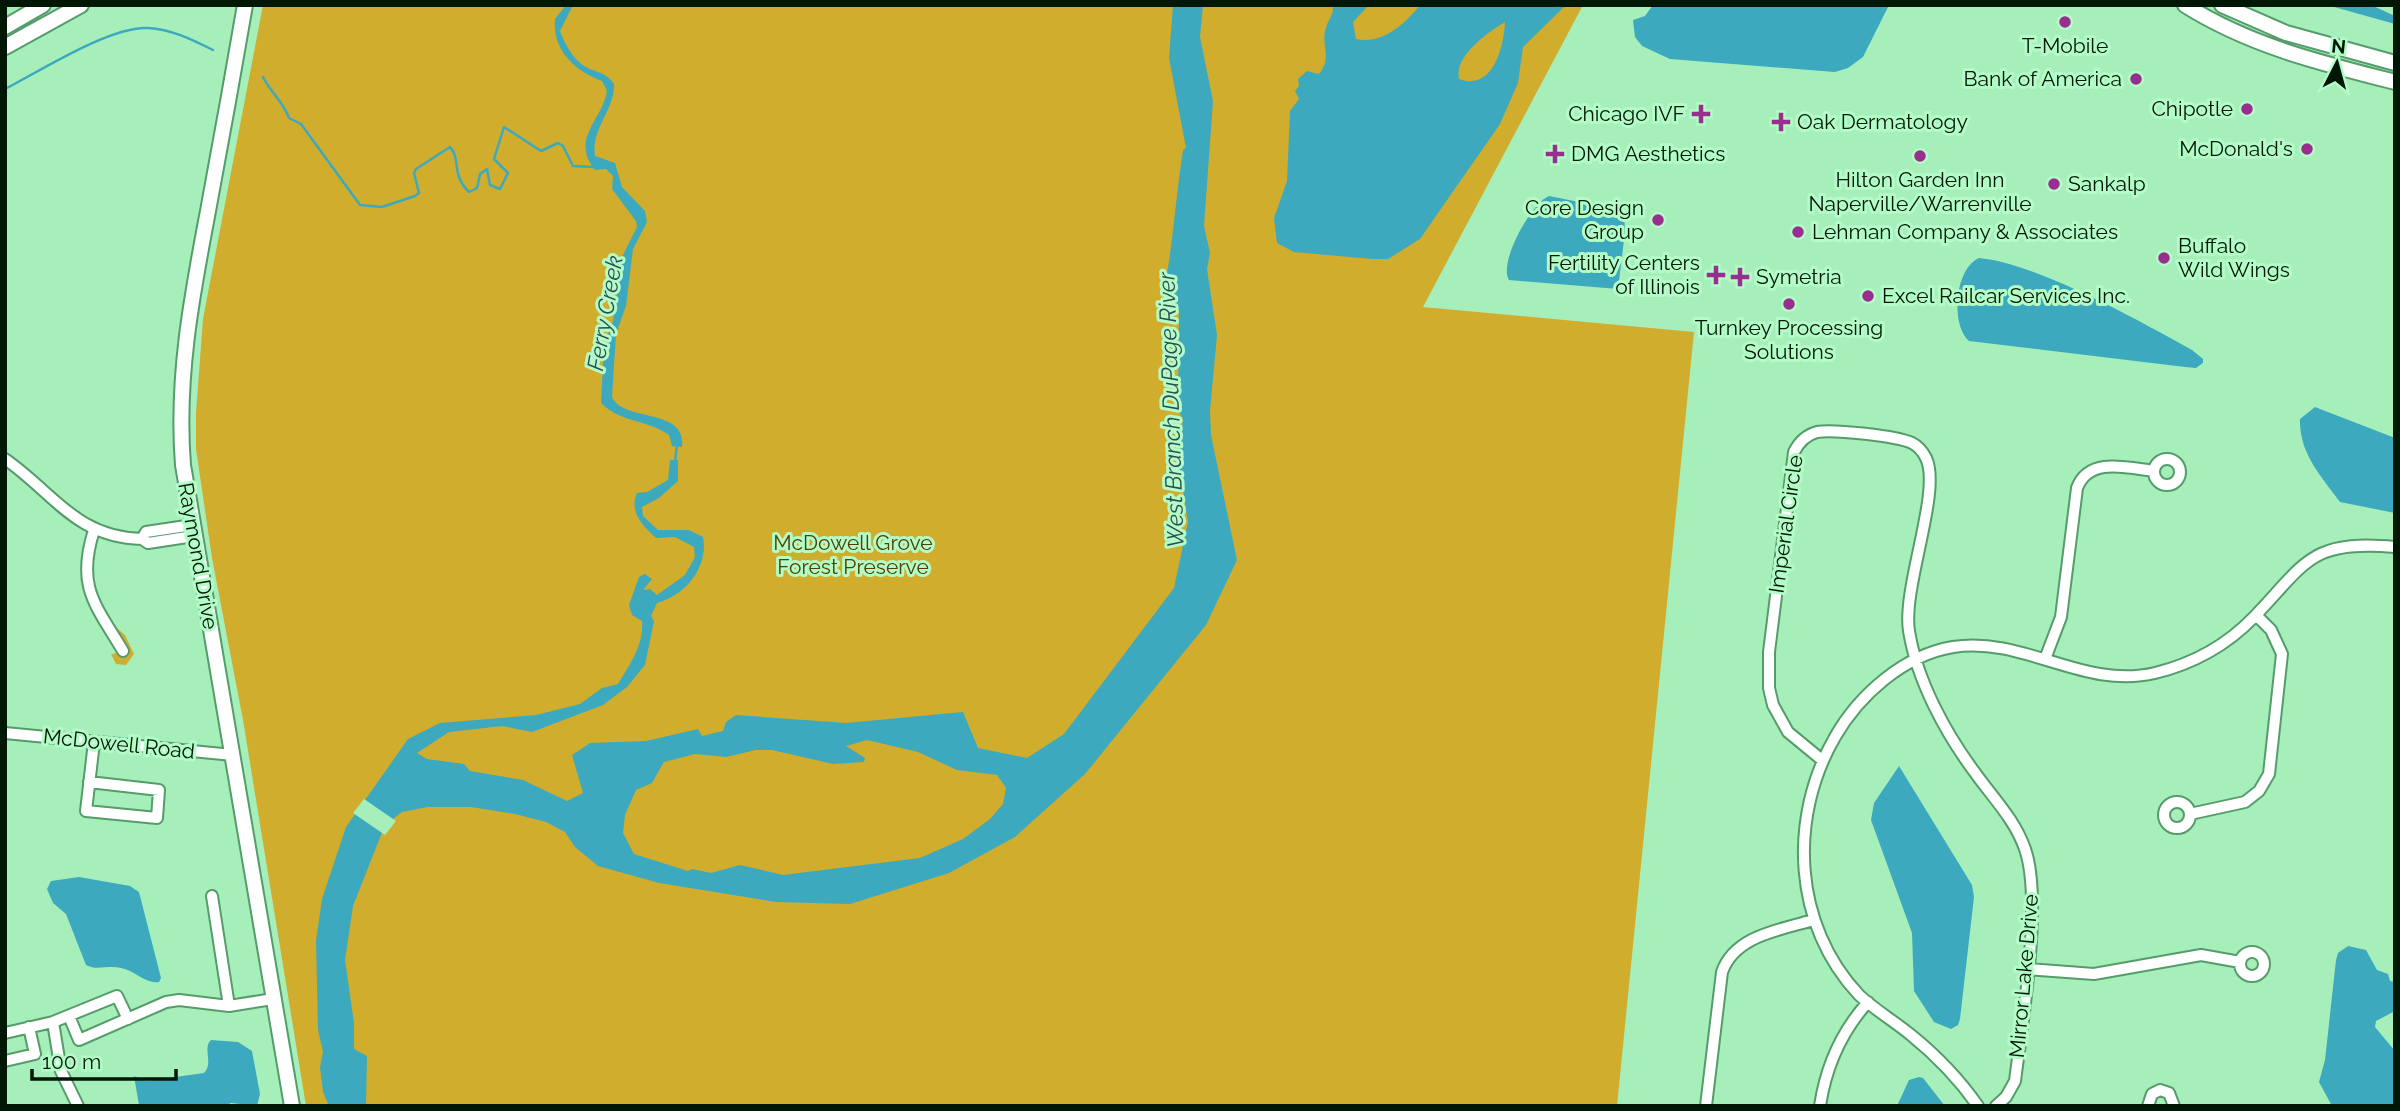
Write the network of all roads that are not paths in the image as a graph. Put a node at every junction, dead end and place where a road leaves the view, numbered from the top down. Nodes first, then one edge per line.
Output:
1 (43, 5) edge
2 (81, 5) edge
3 (245, 5) edge
4 (2185, 5) edge
5 (2222, 5) edge
6 (5, 27) edge
7 (5, 47) edge
8 (2395, 63) edge
9 (2395, 82) edge
10 (5, 459) edge
11 (2154, 471) dead end
12 (94, 530) junction
13 (193, 530) junction
14 (2395, 547) edge
15 (2256, 615) junction
16 (123, 651) dead end
17 (2045, 659) junction
18 (1916, 660) junction
19 (5, 733) edge
20 (93, 742) junction
21 (233, 755) junction
22 (1822, 760) junction
23 (89, 782) junction
24 (2190, 814) dead end
25 (212, 896) dead end
26 (1813, 920) junction
27 (2240, 962) dead end
28 (2027, 969) junction
29 (273, 999) junction
30 (1868, 1002) junction
31 (229, 1006) junction
32 (69, 1016) junction
33 (128, 1019) junction
34 (53, 1022) junction
35 (29, 1027) junction
36 (5, 1033) edge
37 (5, 1061) edge
38 (78, 1106) edge
39 (292, 1106) edge
40 (1706, 1106) edge
41 (1820, 1106) edge
42 (1978, 1106) edge
43 (1997, 1106) edge
44 (2148, 1106) edge
45 (2174, 1106) edge

1 - 6 street
2 - 7 street
3 - 13 street, Raymond Drive
4 - 9 street
5 - 8 street
10 - 12 street
11 - 17 street
12 - 13 street
12 - 16 street
13 - 21 street, Raymond Drive
14 - 15 street
15 - 17 street
15 - 24 street
17 - 18 street
18 - 22 street
18 - 22 street, Imperial Circle
18 - 28 street, Mirror Lake Drive
19 - 20 street, McDowell Road
20 - 21 street, McDowell Road
20 - 23 street
21 - 29 street, Raymond Drive
22 - 26 street
23 - 23 street
25 - 31 street
26 - 30 street
26 - 40 street
27 - 28 street
28 - 43 street, Mirror Lake Drive
29 - 31 street
29 - 39 street, Raymond Drive
30 - 41 street
30 - 42 street
31 - 33 street
32 - 33 street
32 - 33 street
32 - 34 street
34 - 35 street
34 - 38 street
35 - 36 street
35 - 37 street
44 - 45 street

